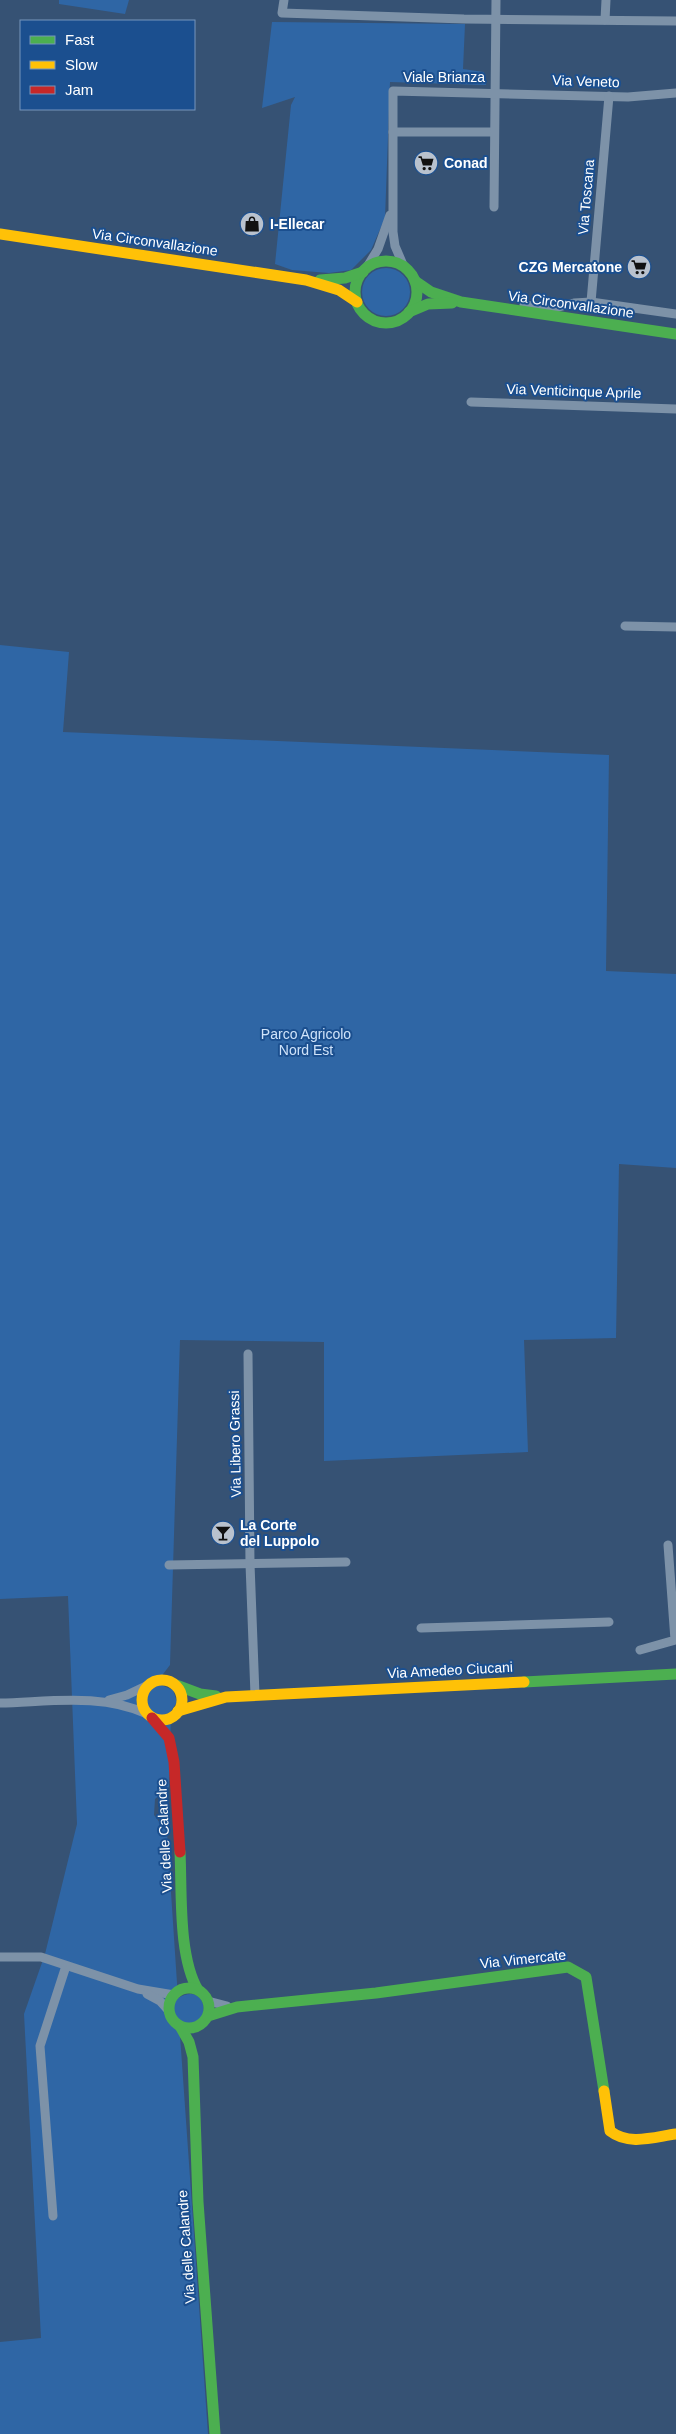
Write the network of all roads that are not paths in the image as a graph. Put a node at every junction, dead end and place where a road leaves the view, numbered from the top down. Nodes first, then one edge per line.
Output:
1 (284, 0) edge
2 (496, 0) edge
3 (606, 0) edge
4 (495, 19) junction
5 (605, 20) junction
6 (676, 21) edge
7 (495, 92) junction
8 (676, 93) edge
9 (609, 96) junction
10 (393, 132) junction
11 (494, 132) junction
12 (494, 207) dead end
13 (392, 208) junction
14 (0, 234) edge
15 (404, 267) junction
16 (365, 270) junction
17 (306, 280) junction
18 (415, 280) junction
19 (357, 302) junction
20 (591, 302) junction
21 (465, 303) junction
22 (409, 312) junction
23 (676, 314) edge
24 (676, 334) edge
25 (471, 402) dead end
26 (676, 409) edge
27 (625, 626) dead end
28 (676, 627) edge
29 (248, 1354) dead end
30 (668, 1545) dead end
31 (346, 1562) dead end
32 (250, 1564) junction
33 (169, 1565) dead end
34 (609, 1622) dead end
35 (421, 1628) dead end
36 (640, 1650) dead end
37 (676, 1674) edge
38 (176, 1685) junction
39 (146, 1686) junction
40 (255, 1695) junction
41 (226, 1697) junction
42 (102, 1701) junction
43 (0, 1703) edge
44 (178, 1712) junction
45 (150, 1716) junction
46 (171, 1745) junction
47 (186, 1956) junction
48 (0, 1957) edge
49 (66, 1966) junction
50 (138, 1989) junction
51 (198, 1990) junction
52 (175, 1994) junction
53 (208, 2001) junction
54 (237, 2007) junction
55 (169, 2011) junction
56 (205, 2020) junction
57 (180, 2026) junction
58 (193, 2057) junction
59 (676, 2134) edge
60 (53, 2216) dead end
61 (215, 2434) edge

1 - 4 street
2 - 4 street
3 - 5 street
4 - 5 street
4 - 7 street
5 - 6 street
7 - 9 street, Via Veneto
7 - 10 street, Viale Brianza
7 - 11 street, Viale Brianza
8 - 9 street, Via Veneto
9 - 20 street, Via Toscana
10 - 11 street
10 - 13 street, Viale Brianza
11 - 12 street, Viale Brianza
13 - 15 street, Viale Brianza
13 - 16 street, Viale Brianza
14 - 17 main road, Via Circonvallazione
15 - 16 main road, Via Circonvallazione
15 - 18 main road, Via Circonvallazione
16 - 17 main road, Via Circonvallazione
16 - 19 main road
17 - 19 main road, Via Circonvallazione
18 - 21 main road, Via Circonvallazione
18 - 22 main road
19 - 22 main road, Via Circonvallazione
20 - 21 street
20 - 23 street
21 - 22 main road, Via Circonvallazione
21 - 24 main road, Via Circonvallazione
25 - 26 street, Via Venticinque Aprile
27 - 28 street
29 - 32 street, Via Libero Grassi
30 - 36 street
31 - 32 street
32 - 33 street
32 - 40 street, Via Libero Grassi
34 - 35 street
37 - 40 main road, Via Amedeo Ciucani
38 - 39 main road, Via Amedeo Ciucani
38 - 41 main road, Via Amedeo Ciucani
38 - 44 main road
39 - 42 street, Via Amedeo Ciucani
39 - 45 main road
40 - 41 main road, Via Amedeo Ciucani
41 - 44 main road, Via Amedeo Ciucani
42 - 43 street, Via Amedeo Ciucani
42 - 45 street, Via Amedeo Ciucani
44 - 45 main road, Via Amedeo Ciucani
44 - 46 main road, Via delle Calandre
45 - 46 main road, Via delle Calandre
46 - 47 main road, Via delle Calandre
47 - 51 main road, Via delle Calandre
47 - 52 main road, Via delle Calandre
48 - 49 street
49 - 50 street
49 - 60 street
50 - 52 street
50 - 55 street
51 - 52 main road
51 - 53 main road, Via delle Calandre
52 - 55 main road, Via delle Calandre
53 - 54 street, Via Vimercate
53 - 56 main road, Via delle Calandre
54 - 56 main road, Via Vimercate
54 - 59 main road, Via Vimercate
55 - 57 main road, Via delle Calandre
56 - 57 main road
56 - 58 main road, Via delle Calandre
57 - 58 main road, Via delle Calandre
58 - 61 main road, Via delle Calandre

